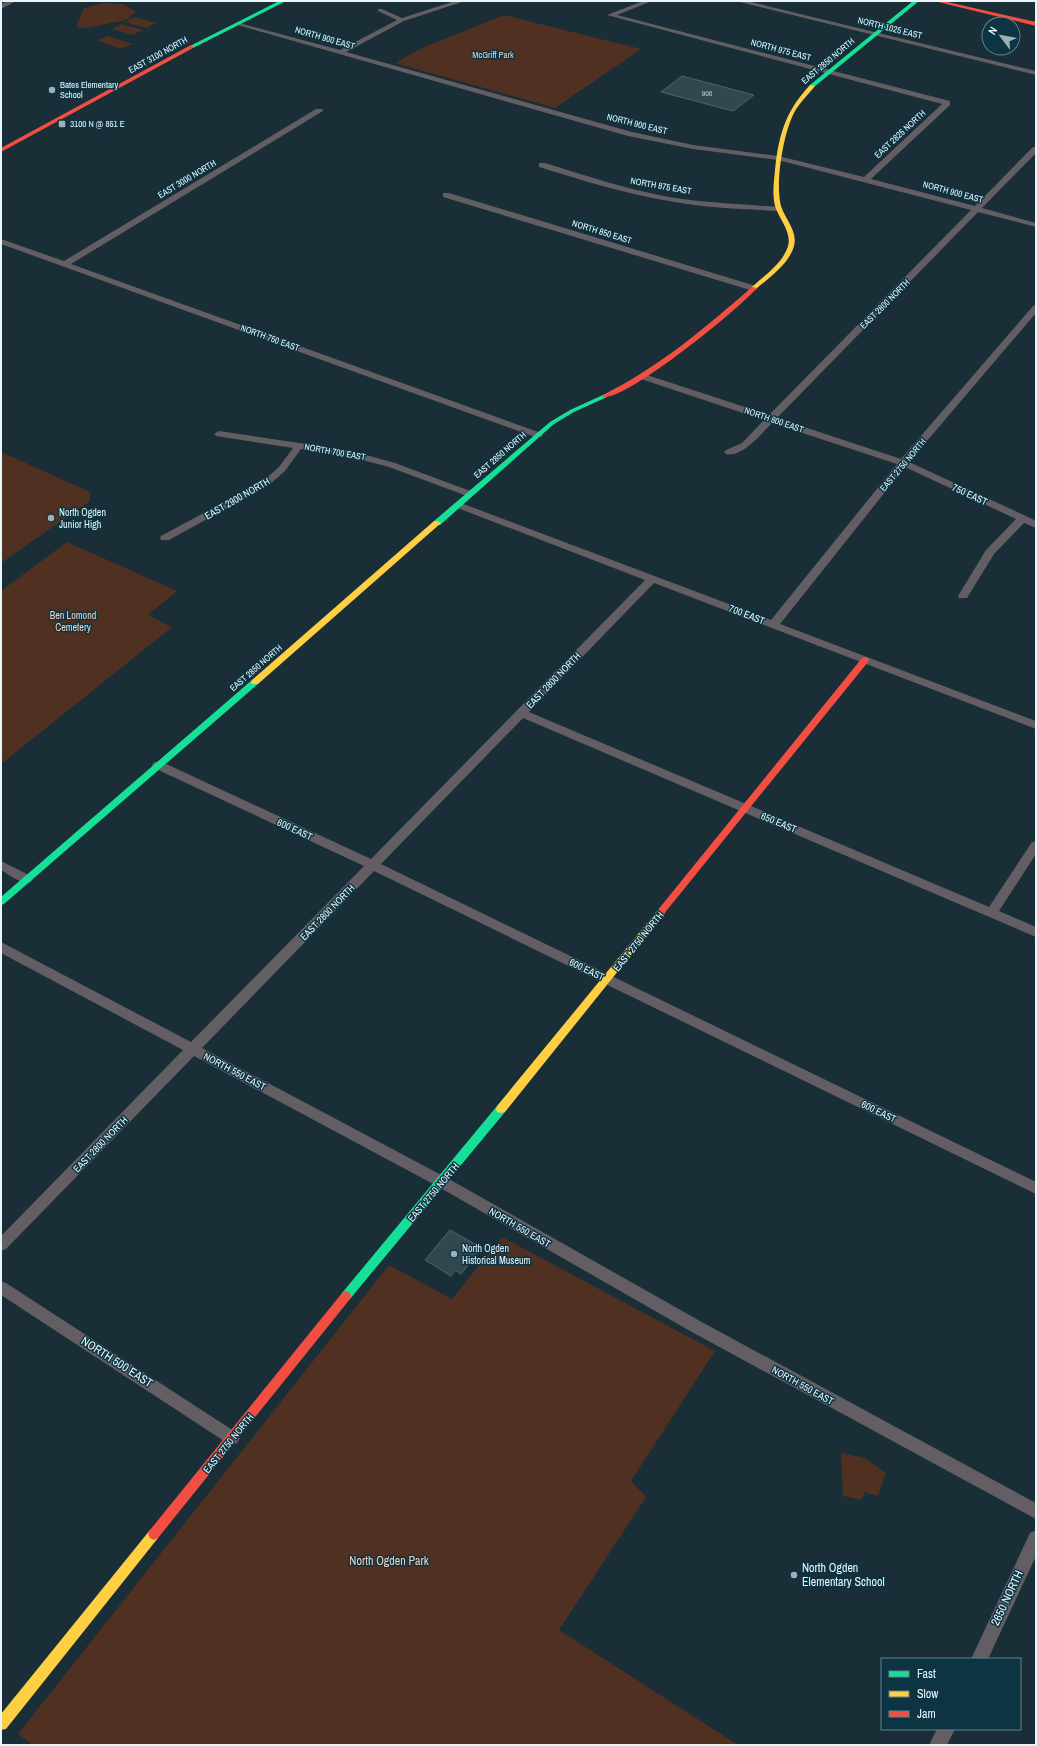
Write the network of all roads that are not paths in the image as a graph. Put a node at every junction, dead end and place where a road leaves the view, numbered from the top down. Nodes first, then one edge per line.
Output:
1 (13, 1) edge
2 (283, 1) edge
3 (462, 1) edge
4 (649, 1) edge
5 (739, 1) edge
6 (916, 1) edge
7 (937, 1) edge
8 (1, 7) edge
9 (380, 10) dead end
10 (402, 20) junction
11 (238, 24) junction
12 (1036, 24) edge
13 (876, 34) junction
14 (340, 53) junction
15 (828, 72) junction
16 (1036, 73) edge
17 (947, 103) joint
18 (319, 111) dead end
19 (1036, 149) edge
20 (1, 150) edge
21 (778, 158) junction
22 (542, 165) dead end
23 (866, 179) junction
24 (446, 195) dead end
25 (779, 209) junction
26 (977, 209) junction
27 (1036, 225) edge
28 (1, 241) edge
29 (66, 264) junction
30 (753, 288) junction
31 (1036, 308) edge
32 (644, 376) junction
33 (772, 419) junction
34 (219, 434) dead end
35 (538, 435) junction
36 (300, 446) junction
37 (729, 452) dead end
38 (904, 464) junction
39 (470, 494) junction
40 (458, 505) junction
41 (1023, 518) junction
42 (1036, 525) edge
43 (165, 538) dead end
44 (652, 579) junction
45 (963, 596) dead end
46 (774, 624) junction
47 (865, 660) junction
48 (522, 713) junction
49 (1036, 726) edge
50 (158, 765) junction
51 (746, 808) junction
52 (1036, 845) edge
53 (1, 865) edge
54 (372, 865) junction
55 (27, 879) junction
56 (1, 902) edge
57 (992, 913) junction
58 (1036, 932) edge
59 (1, 947) edge
60 (606, 979) junction
61 (193, 1048) junction
62 (442, 1182) junction
63 (1036, 1188) edge
64 (1, 1245) edge
65 (1, 1287) edge
66 (232, 1438) junction
67 (1036, 1512) edge
68 (1036, 1538) edge
69 (979, 1658) edge
70 (1, 1724) edge
71 (946, 1730) edge
72 (938, 1745) edge

1 - 8 street
2 - 11 street, EAST 3100 NORTH
3 - 10 street
4 - 15 street, NORTH 975 EAST
5 - 13 street, NORTH 1025 EAST
6 - 13 street, EAST 2850 NORTH
7 - 12 street
9 - 10 street
10 - 14 street
11 - 14 street, NORTH 900 EAST
11 - 20 street, EAST 3100 NORTH
13 - 15 street, EAST 2850 NORTH
13 - 16 street, NORTH 1025 EAST
14 - 21 street, NORTH 900 EAST
15 - 17 street, NORTH 975 EAST
15 - 21 street, EAST 2850 NORTH
17 - 23 street, EAST 2825 NORTH
18 - 29 street, EAST 3000 NORTH
19 - 26 street, EAST 2800 NORTH
21 - 23 street, NORTH 900 EAST
21 - 25 street, EAST 2850 NORTH
22 - 25 street, NORTH 875 EAST
23 - 26 street, NORTH 900 EAST
24 - 30 street, NORTH 850 EAST
25 - 30 street, EAST 2850 NORTH
26 - 27 street, NORTH 900 EAST
26 - 33 street, EAST 2800 NORTH
28 - 29 street, NORTH 750 EAST
29 - 35 street, NORTH 750 EAST
30 - 32 street, EAST 2850 NORTH
31 - 38 street, EAST 2750 NORTH
32 - 33 street, NORTH 800 EAST
32 - 35 street, EAST 2850 NORTH
33 - 37 street, EAST 2800 NORTH
33 - 38 street, NORTH 800 EAST
34 - 36 street, NORTH 700 EAST
35 - 39 street, EAST 2850 NORTH
36 - 39 street, NORTH 700 EAST
36 - 43 street, EAST 2900 NORTH
38 - 41 street, 750 EAST
38 - 46 street, EAST 2750 NORTH
39 - 40 street, EAST 2850 NORTH
40 - 44 street, 700 EAST
40 - 50 street, EAST 2850 NORTH
41 - 42 street, 750 EAST
41 - 45 street
44 - 46 street, 700 EAST
44 - 48 street, EAST 2800 NORTH
46 - 47 street, 700 EAST
47 - 49 street, 700 EAST
47 - 51 street, EAST 2750 NORTH
48 - 51 street, 650 EAST
48 - 54 street, EAST 2800 NORTH
50 - 54 street, 600 EAST
50 - 55 street, EAST 2850 NORTH
51 - 57 street, 650 EAST
51 - 60 street, EAST 2750 NORTH
52 - 57 street
53 - 55 street
54 - 60 street, 600 EAST
54 - 61 street, EAST 2800 NORTH
55 - 56 street, EAST 2850 NORTH
57 - 58 street, 650 EAST
59 - 61 street, NORTH 550 EAST
60 - 62 street, EAST 2750 NORTH
60 - 63 street, 600 EAST
61 - 62 street, NORTH 550 EAST
61 - 64 street, EAST 2800 NORTH
62 - 66 street, EAST 2750 NORTH
62 - 67 street, NORTH 550 EAST
65 - 66 street, NORTH 500 EAST
66 - 70 street, EAST 2750 NORTH
68 - 69 street, 2650 NORTH
71 - 72 street

